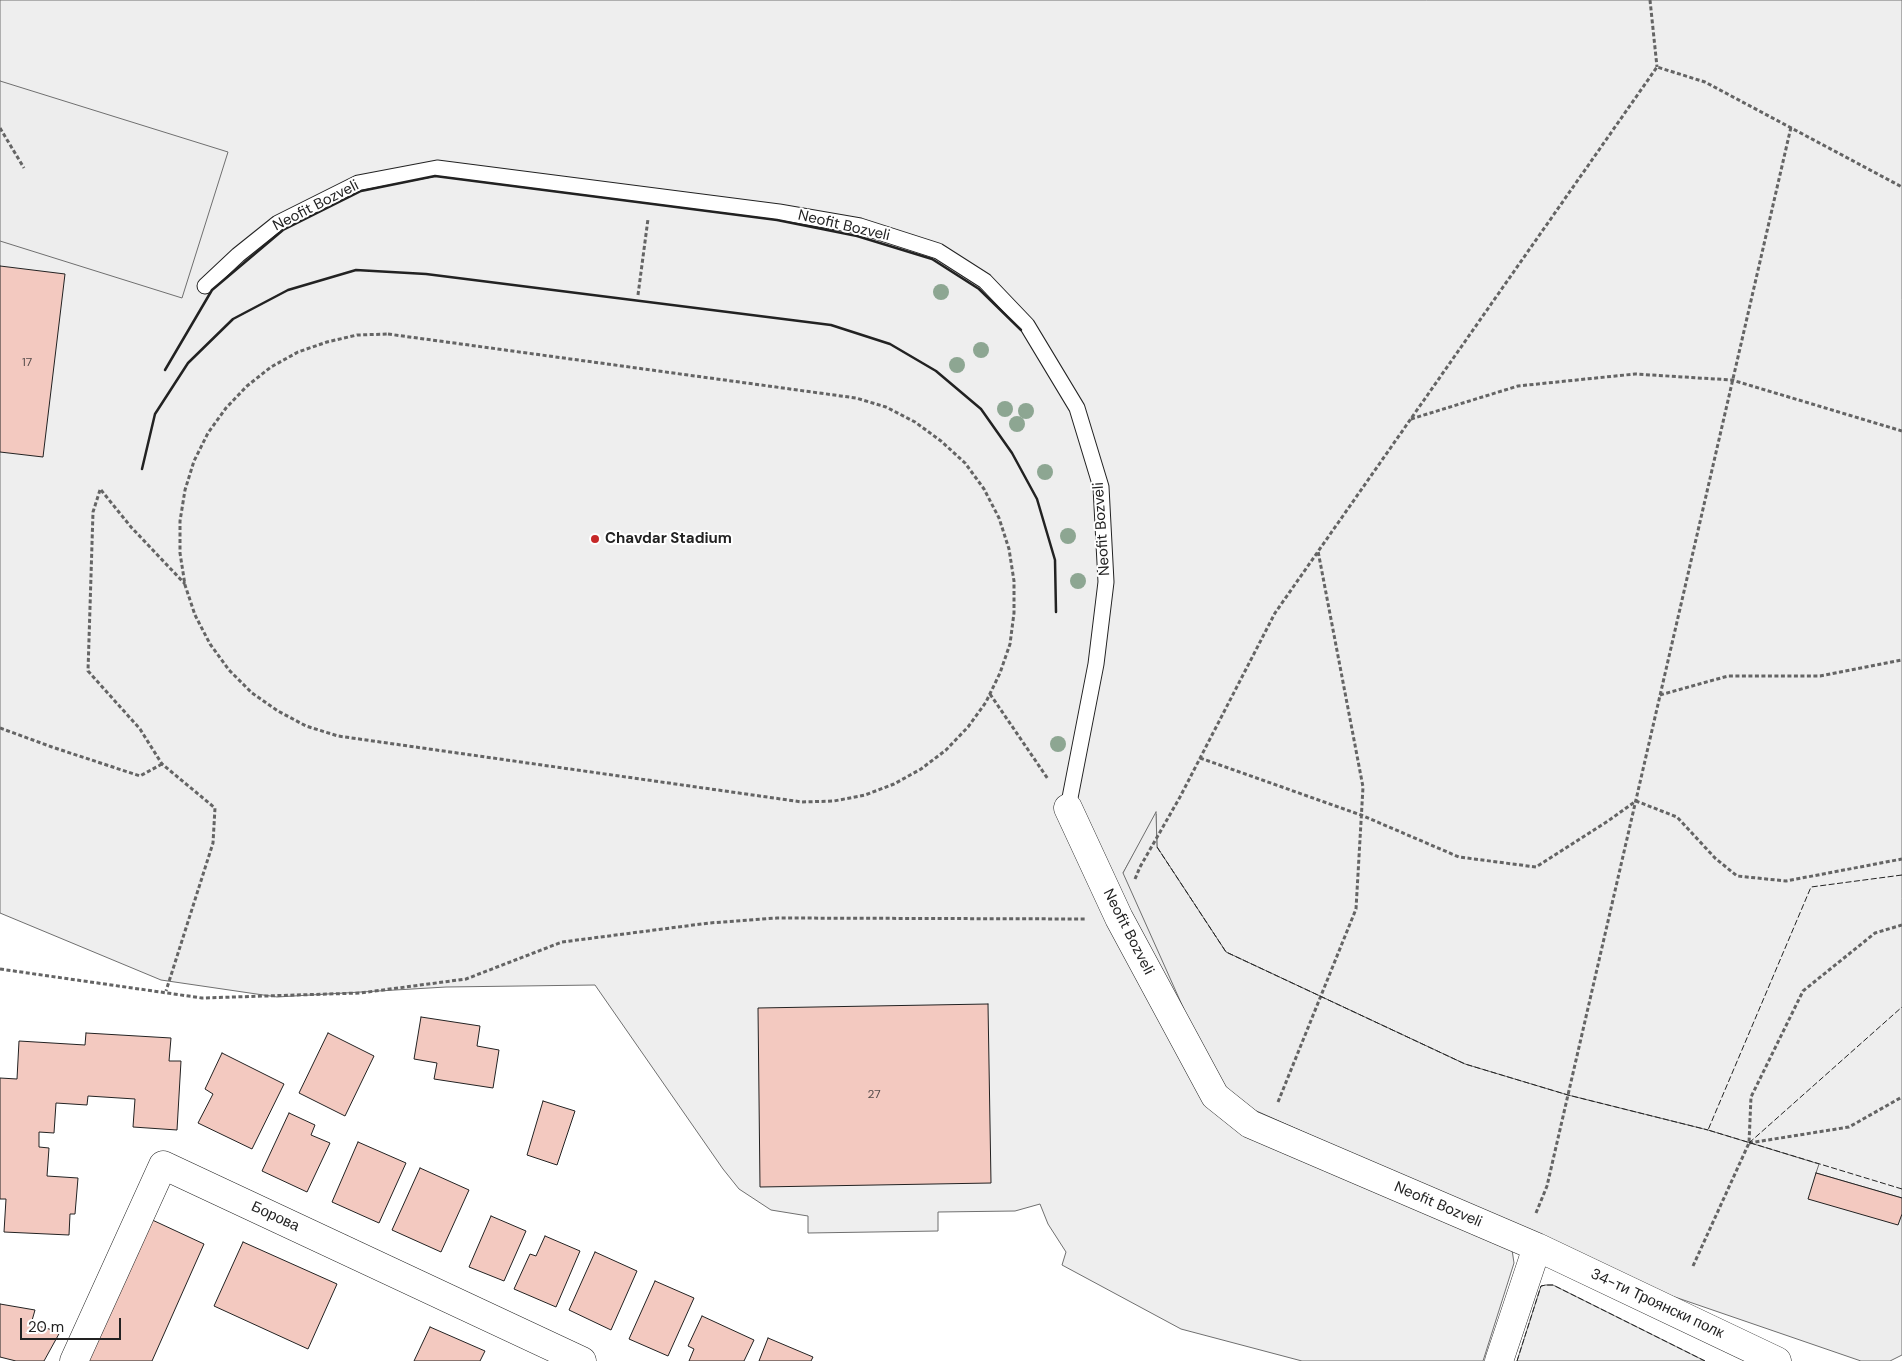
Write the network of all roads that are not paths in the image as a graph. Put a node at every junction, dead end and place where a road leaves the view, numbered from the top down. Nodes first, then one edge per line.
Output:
1 (205, 286) dead end
2 (1068, 808) joint
3 (1530, 1244) junction
4 (74, 1361) edge
5 (582, 1361) edge
6 (1499, 1361) edge
7 (1777, 1361) edge

1 - 2 lane, Neofit Bozveli
2 - 3 street, Neofit Bozveli
3 - 6 street
3 - 7 street, 34-ти Троянски полк
4 - 5 street, Борова

